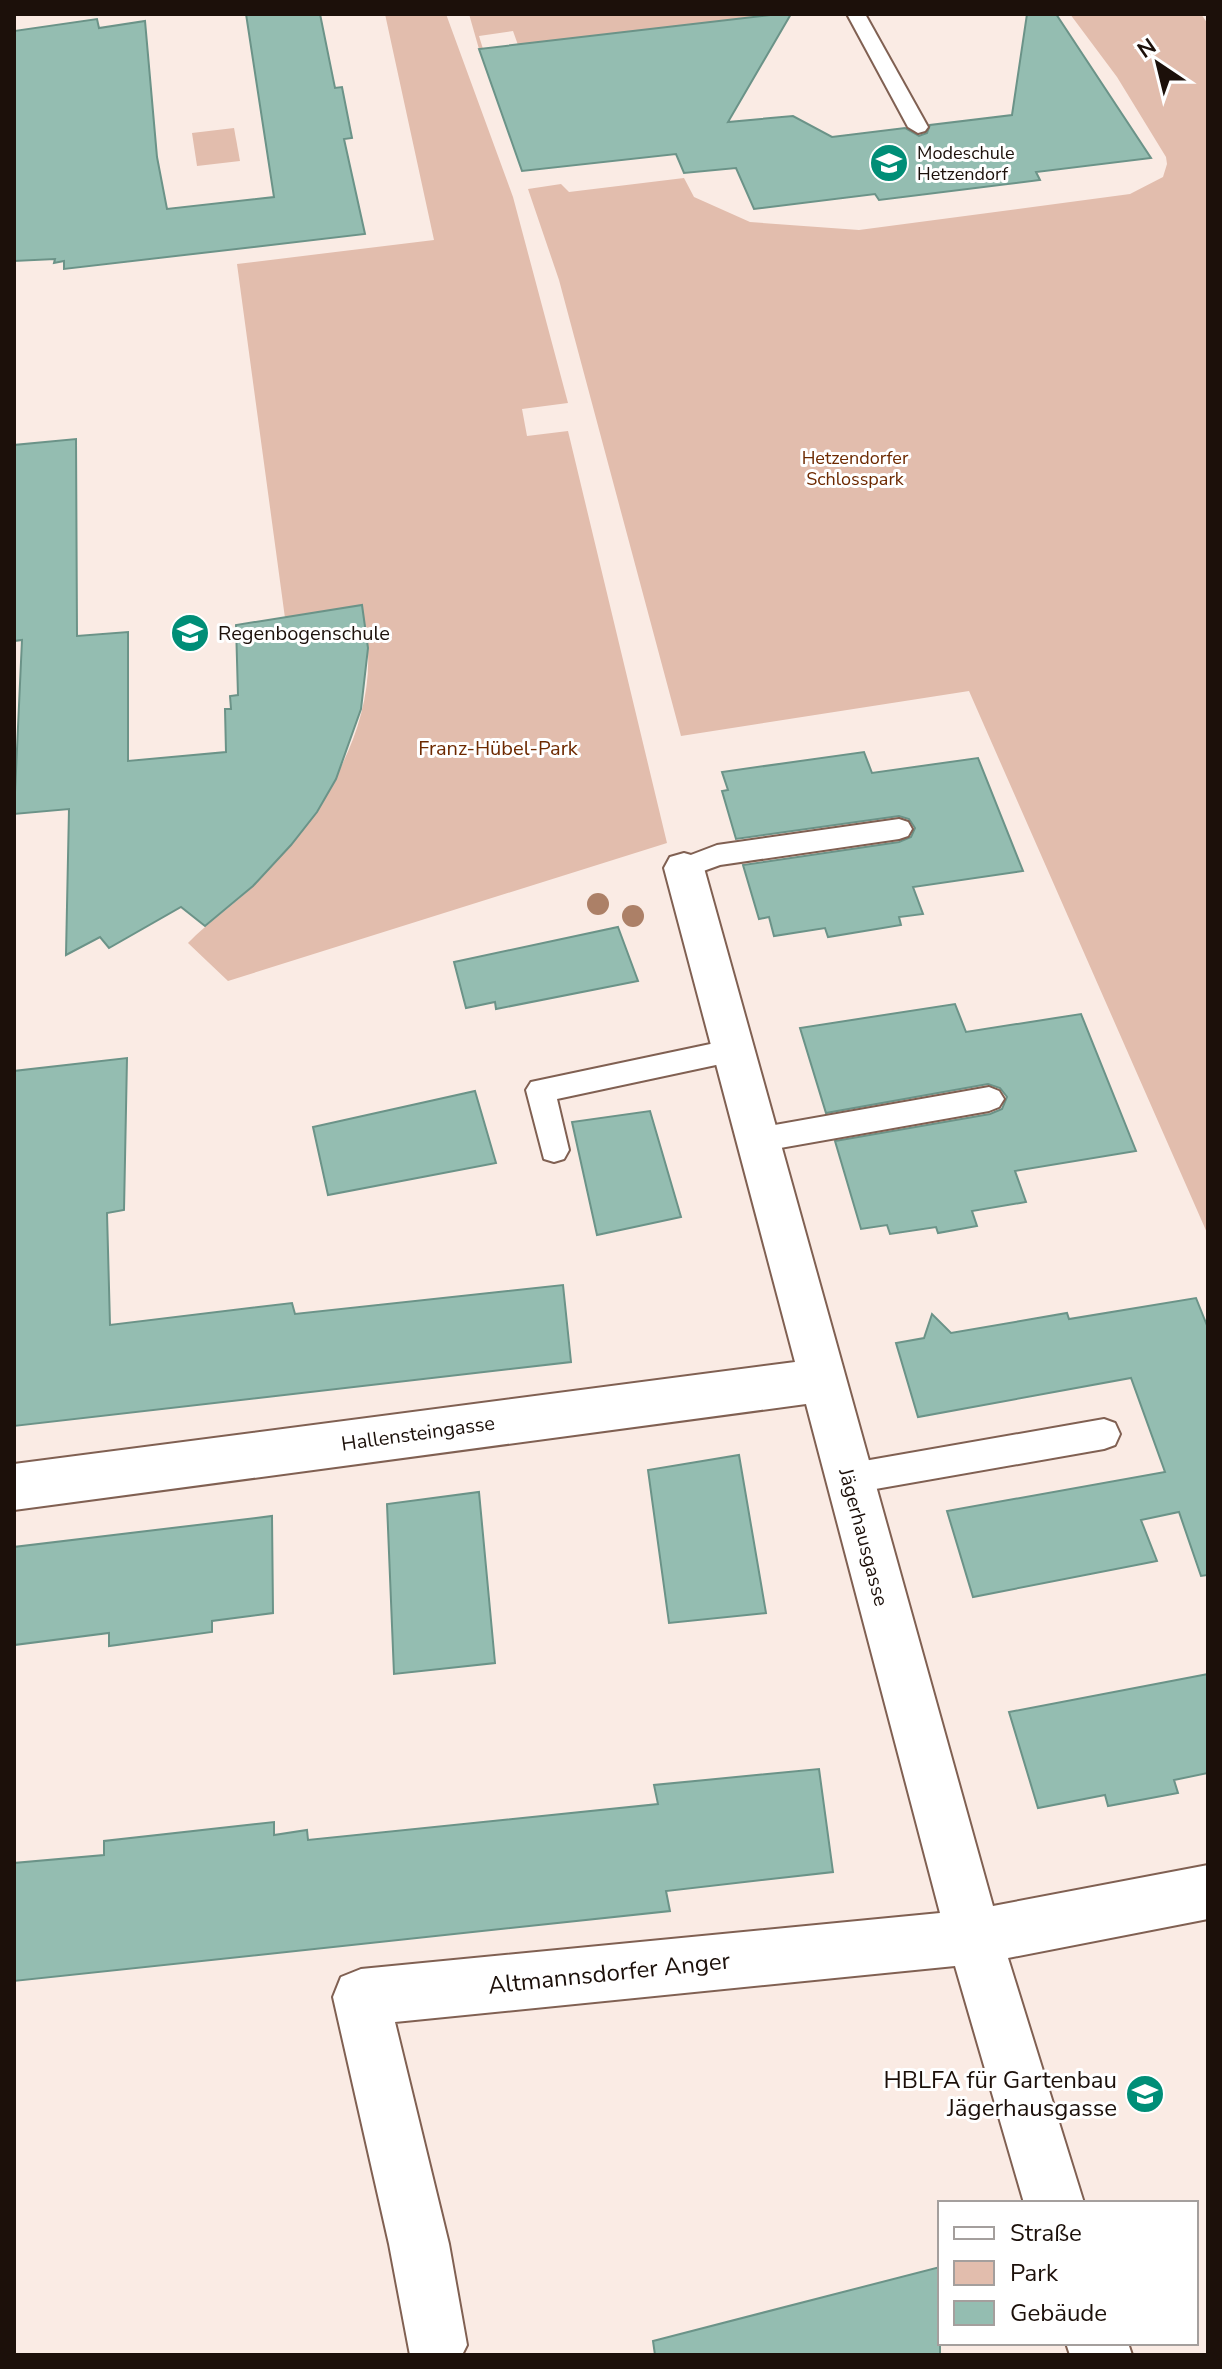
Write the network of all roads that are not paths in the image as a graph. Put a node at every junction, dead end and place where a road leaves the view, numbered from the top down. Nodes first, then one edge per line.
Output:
1 (856, 14) edge
2 (918, 127) dead end
3 (899, 829) dead end
4 (684, 868) joint
5 (734, 1051) junction
6 (989, 1099) dead end
7 (758, 1140) junction
8 (554, 1150) dead end
9 (823, 1380) junction
10 (1104, 1434) dead end
11 (847, 1479) junction
12 (14, 1487) edge
13 (1208, 1892) edge
14 (974, 1937) junction
15 (1053, 2201) edge
16 (436, 2345) dead end

1 - 2 lane
3 - 4 lane
4 - 5 street, Jägerhausgasse
5 - 7 street, Jägerhausgasse
5 - 8 lane
6 - 7 lane
7 - 9 street, Jägerhausgasse
9 - 11 street, Jägerhausgasse
9 - 12 street, Hallensteingasse
10 - 11 lane
11 - 14 street, Jägerhausgasse
13 - 14 street, Altmannsdorfer Anger
14 - 15 street, Jägerhausgasse
14 - 16 street, Altmannsdorfer Anger

